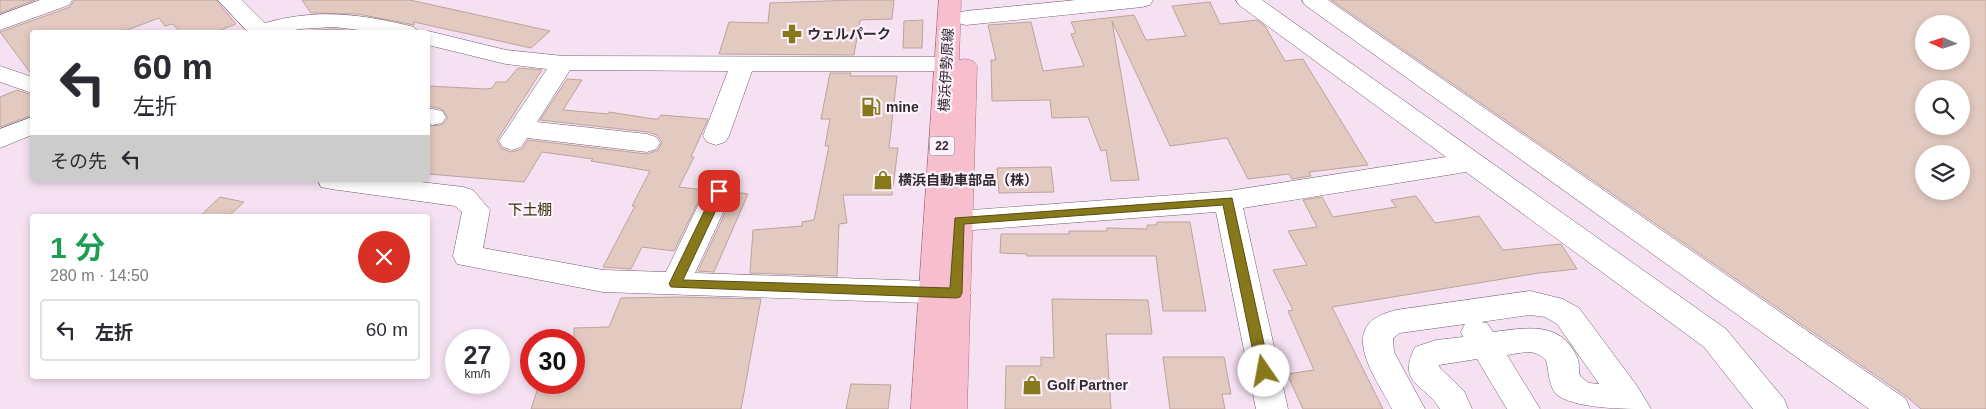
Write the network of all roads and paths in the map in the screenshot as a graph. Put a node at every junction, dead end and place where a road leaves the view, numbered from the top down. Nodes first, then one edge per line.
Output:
1 (62, 0) edge
2 (229, 0) edge
3 (336, 0) edge
4 (1142, 0) edge
5 (1247, 0) edge
6 (1298, 0) edge
7 (1313, 0) edge
8 (961, 6) edge
9 (22, 7) edge
10 (304, 20) junction
11 (0, 23) edge
12 (259, 30) edge
13 (268, 30) edge
14 (396, 30) edge
15 (430, 38) edge
16 (563, 63) junction
17 (743, 63) junction
18 (946, 64) junction
19 (0, 74) edge
20 (28, 83) edge
21 (0, 92) edge
22 (30, 126) edge
23 (716, 136) dead end
24 (0, 139) edge
25 (647, 143) dead end
26 (1470, 162) junction
27 (356, 182) edge
28 (719, 191) dead end
29 (1228, 201) junction
30 (959, 221) junction
31 (675, 284) junction
32 (945, 293) junction
33 (1464, 312) junction
34 (1484, 346) junction
35 (1630, 403) edge
36 (1514, 408) edge
37 (927, 409) edge
38 (951, 409) edge
39 (1272, 409) edge
40 (1408, 409) edge
41 (1456, 409) edge
42 (1772, 409) edge
43 (1870, 409) edge
44 (1894, 409) edge

1 - 9 street
2 - 12 street
3 - 10 street
4 - 8 street
5 - 26 street
6 - 43 street
7 - 44 street
8 - 18 main road, 横浜伊勢原線 / 22
8 - 30 main road, 横浜伊勢原線 / 22
9 - 11 street
10 - 13 street
10 - 14 street
15 - 16 street
16 - 17 street
16 - 25 street
17 - 18 street
17 - 23 street
18 - 32 main road, 横浜伊勢原線 / 22
19 - 20 street
20 - 21 street
22 - 24 street
26 - 29 street
26 - 42 street
27 - 31 street
28 - 31 street
29 - 30 street
29 - 39 street
30 - 32 main road, 横浜伊勢原線 / 22
31 - 32 street
32 - 37 main road, 横浜伊勢原線 / 22
32 - 38 main road, 横浜伊勢原線 / 22
33 - 34 street
33 - 35 street
33 - 40 street
34 - 35 street
34 - 36 street
34 - 41 street

